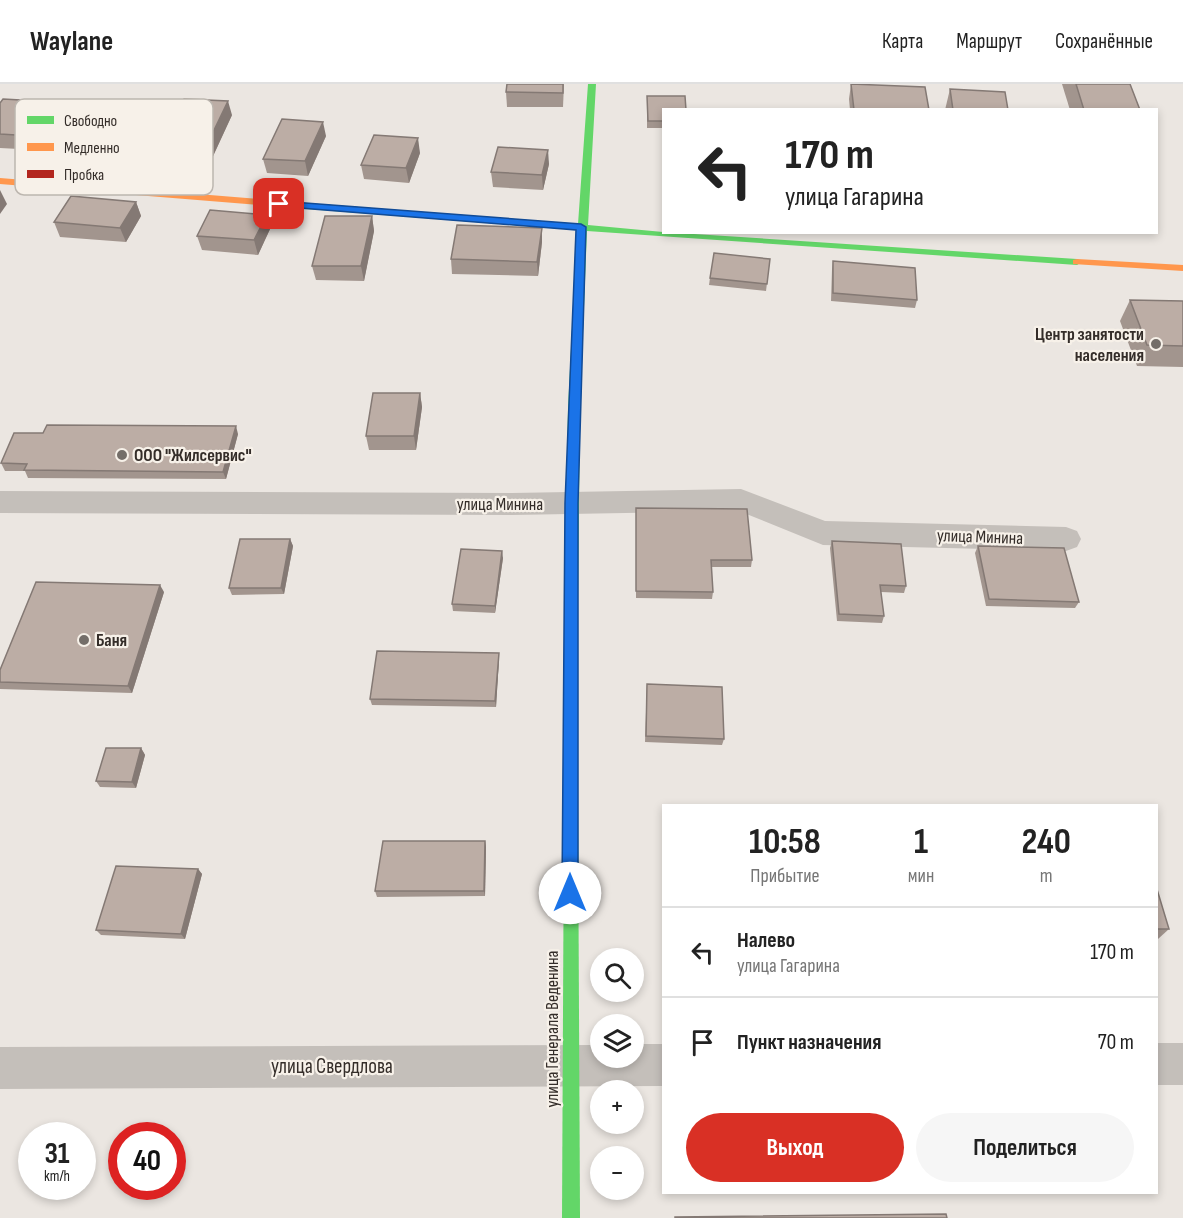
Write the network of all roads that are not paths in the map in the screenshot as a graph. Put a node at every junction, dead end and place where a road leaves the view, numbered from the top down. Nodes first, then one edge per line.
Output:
1 (592, 84) edge
2 (0, 181) edge
3 (15, 182) edge
4 (177, 195) edge
5 (581, 227) junction
6 (662, 233) edge
7 (677, 234) edge
8 (1183, 268) edge
9 (0, 502) edge
10 (572, 503) junction
11 (1066, 539) dead end
12 (570, 1064) junction
13 (1158, 1064) edge
14 (1183, 1064) edge
15 (662, 1065) edge
16 (0, 1068) edge
17 (571, 1218) edge

1 - 5 street, улица Генерала Веденина
2 - 3 street
4 - 5 street
5 - 6 street
5 - 10 street, улица Генерала Веденина
7 - 8 street
9 - 10 street, улица Минина
10 - 11 street, улица Минина
10 - 12 street, улица Генерала Веденина
12 - 15 street, улица Свердлова
12 - 16 street, улица Свердлова
12 - 17 street, улица Генерала Веденина
13 - 14 street

